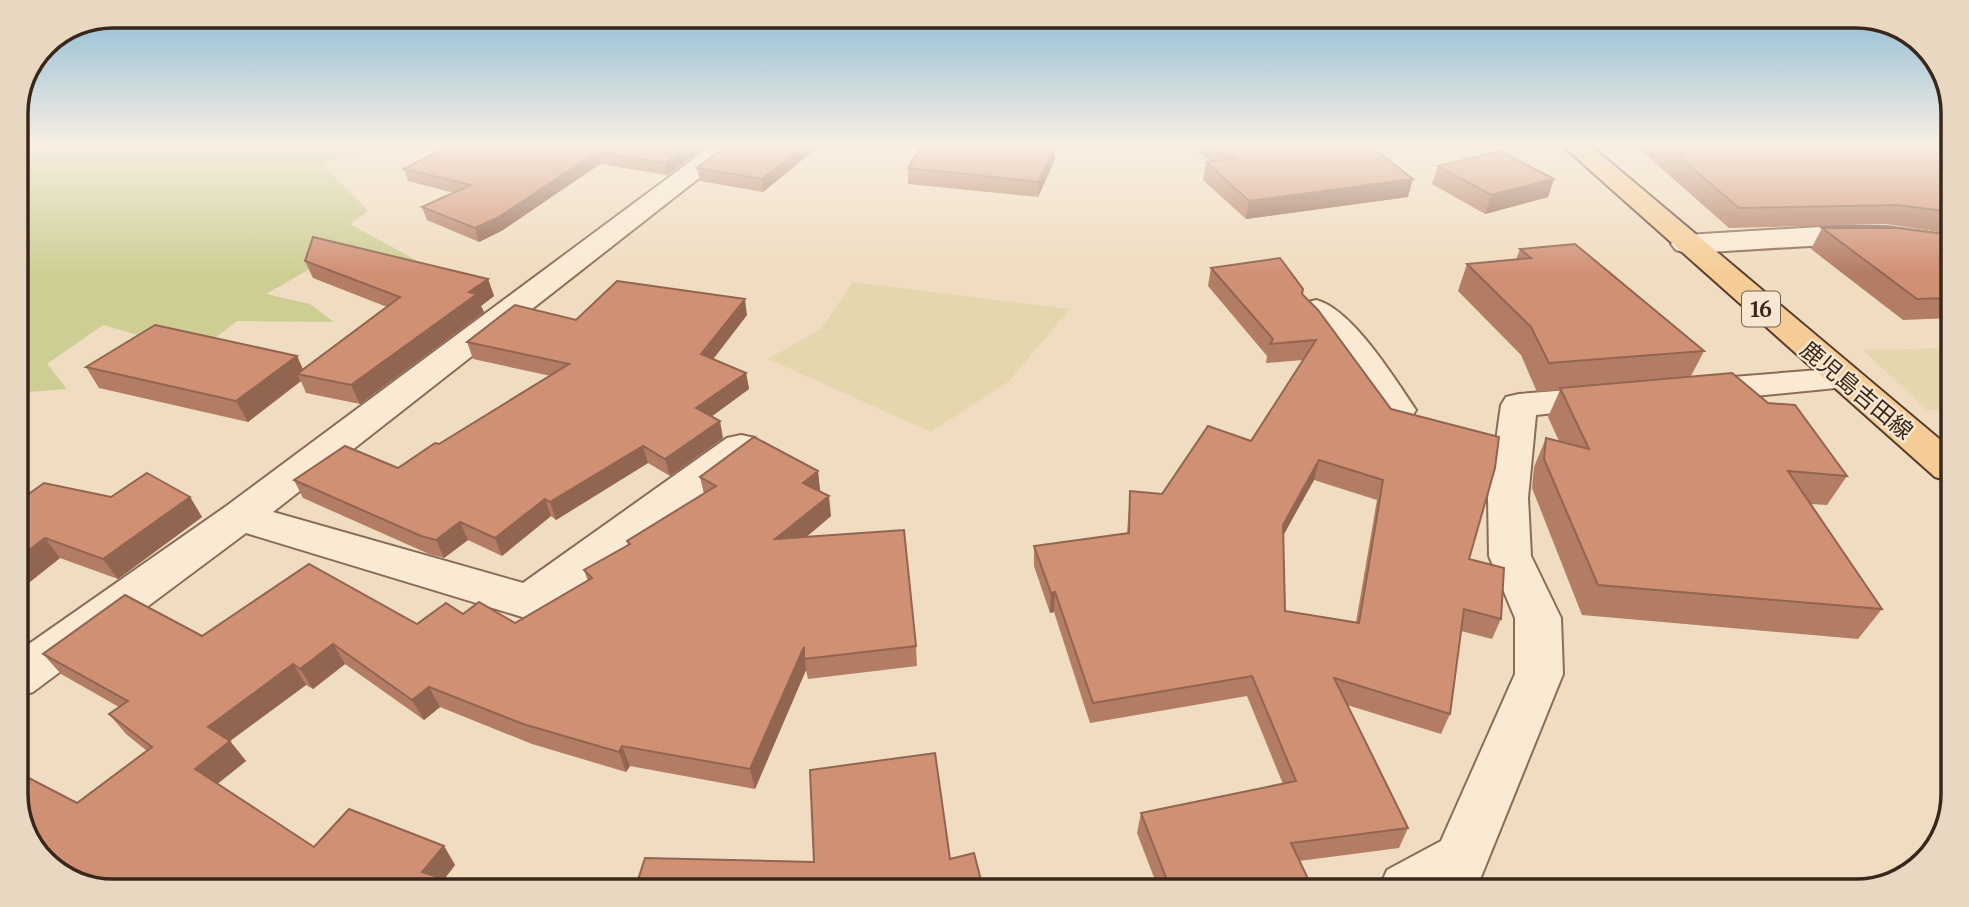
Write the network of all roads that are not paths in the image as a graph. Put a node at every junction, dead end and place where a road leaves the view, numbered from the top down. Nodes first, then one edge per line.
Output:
1 (671, 188) edge
2 (1624, 188) edge
3 (1686, 244) junction
4 (1941, 244) edge
5 (1316, 310) edge
6 (1844, 379) junction
7 (1398, 411) edge
8 (748, 441) edge
9 (1941, 461) edge
10 (240, 517) junction
11 (28, 669) edge
12 (1425, 879) edge

1 - 10 street
2 - 3 main road, 鹿児島吉田線 / 16
3 - 4 street
3 - 6 main road, 鹿児島吉田線 / 16
5 - 7 street
6 - 9 main road, 鹿児島吉田線 / 16
6 - 12 street
8 - 10 street
10 - 11 street

